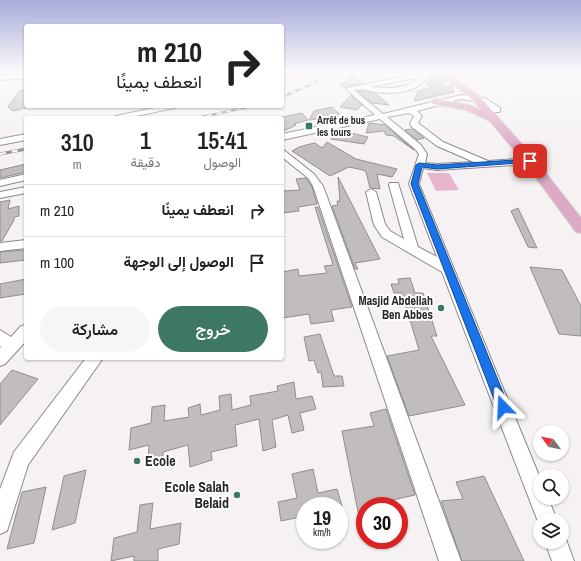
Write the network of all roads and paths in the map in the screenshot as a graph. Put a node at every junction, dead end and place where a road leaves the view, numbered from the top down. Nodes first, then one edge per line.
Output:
1 (358, 97) edge
2 (445, 97) edge
3 (472, 97) edge
4 (479, 97) edge
5 (436, 102) junction
6 (164, 108) edge
7 (411, 110) junction
8 (496, 115) junction
9 (126, 116) edge
10 (380, 116) junction
11 (24, 137) edge
12 (284, 137) edge
13 (0, 142) edge
14 (284, 155) edge
15 (530, 161) junction
16 (486, 164) junction
17 (419, 165) junction
18 (547, 165) dead end
19 (24, 178) edge
20 (0, 183) edge
21 (394, 185) dead end
22 (24, 190) edge
23 (371, 192) dead end
24 (0, 195) edge
25 (581, 228) edge
26 (24, 244) edge
27 (0, 247) edge
28 (413, 249) junction
29 (448, 268) junction
30 (24, 333) edge
31 (0, 337) edge
32 (6, 347) edge
33 (0, 359) edge
34 (94, 360) edge
35 (544, 513) edge
36 (0, 524) edge
37 (559, 549) edge
38 (446, 559) edge
39 (563, 561) edge

1 - 10 street
2 - 5 main road
3 - 5 street
4 - 8 main road
5 - 7 street
5 - 8 main road
6 - 9 street
7 - 10 street
7 - 16 street
8 - 15 main road
8 - 18 main road
10 - 12 street
10 - 17 street
11 - 13 street
14 - 38 street
15 - 16 street
15 - 25 main road
16 - 17 street
17 - 29 street
19 - 20 street
21 - 28 street
22 - 24 street
23 - 28 street
26 - 27 street
28 - 29 street
29 - 35 street
30 - 32 street
31 - 32 street
32 - 33 street
34 - 36 street
37 - 39 street

